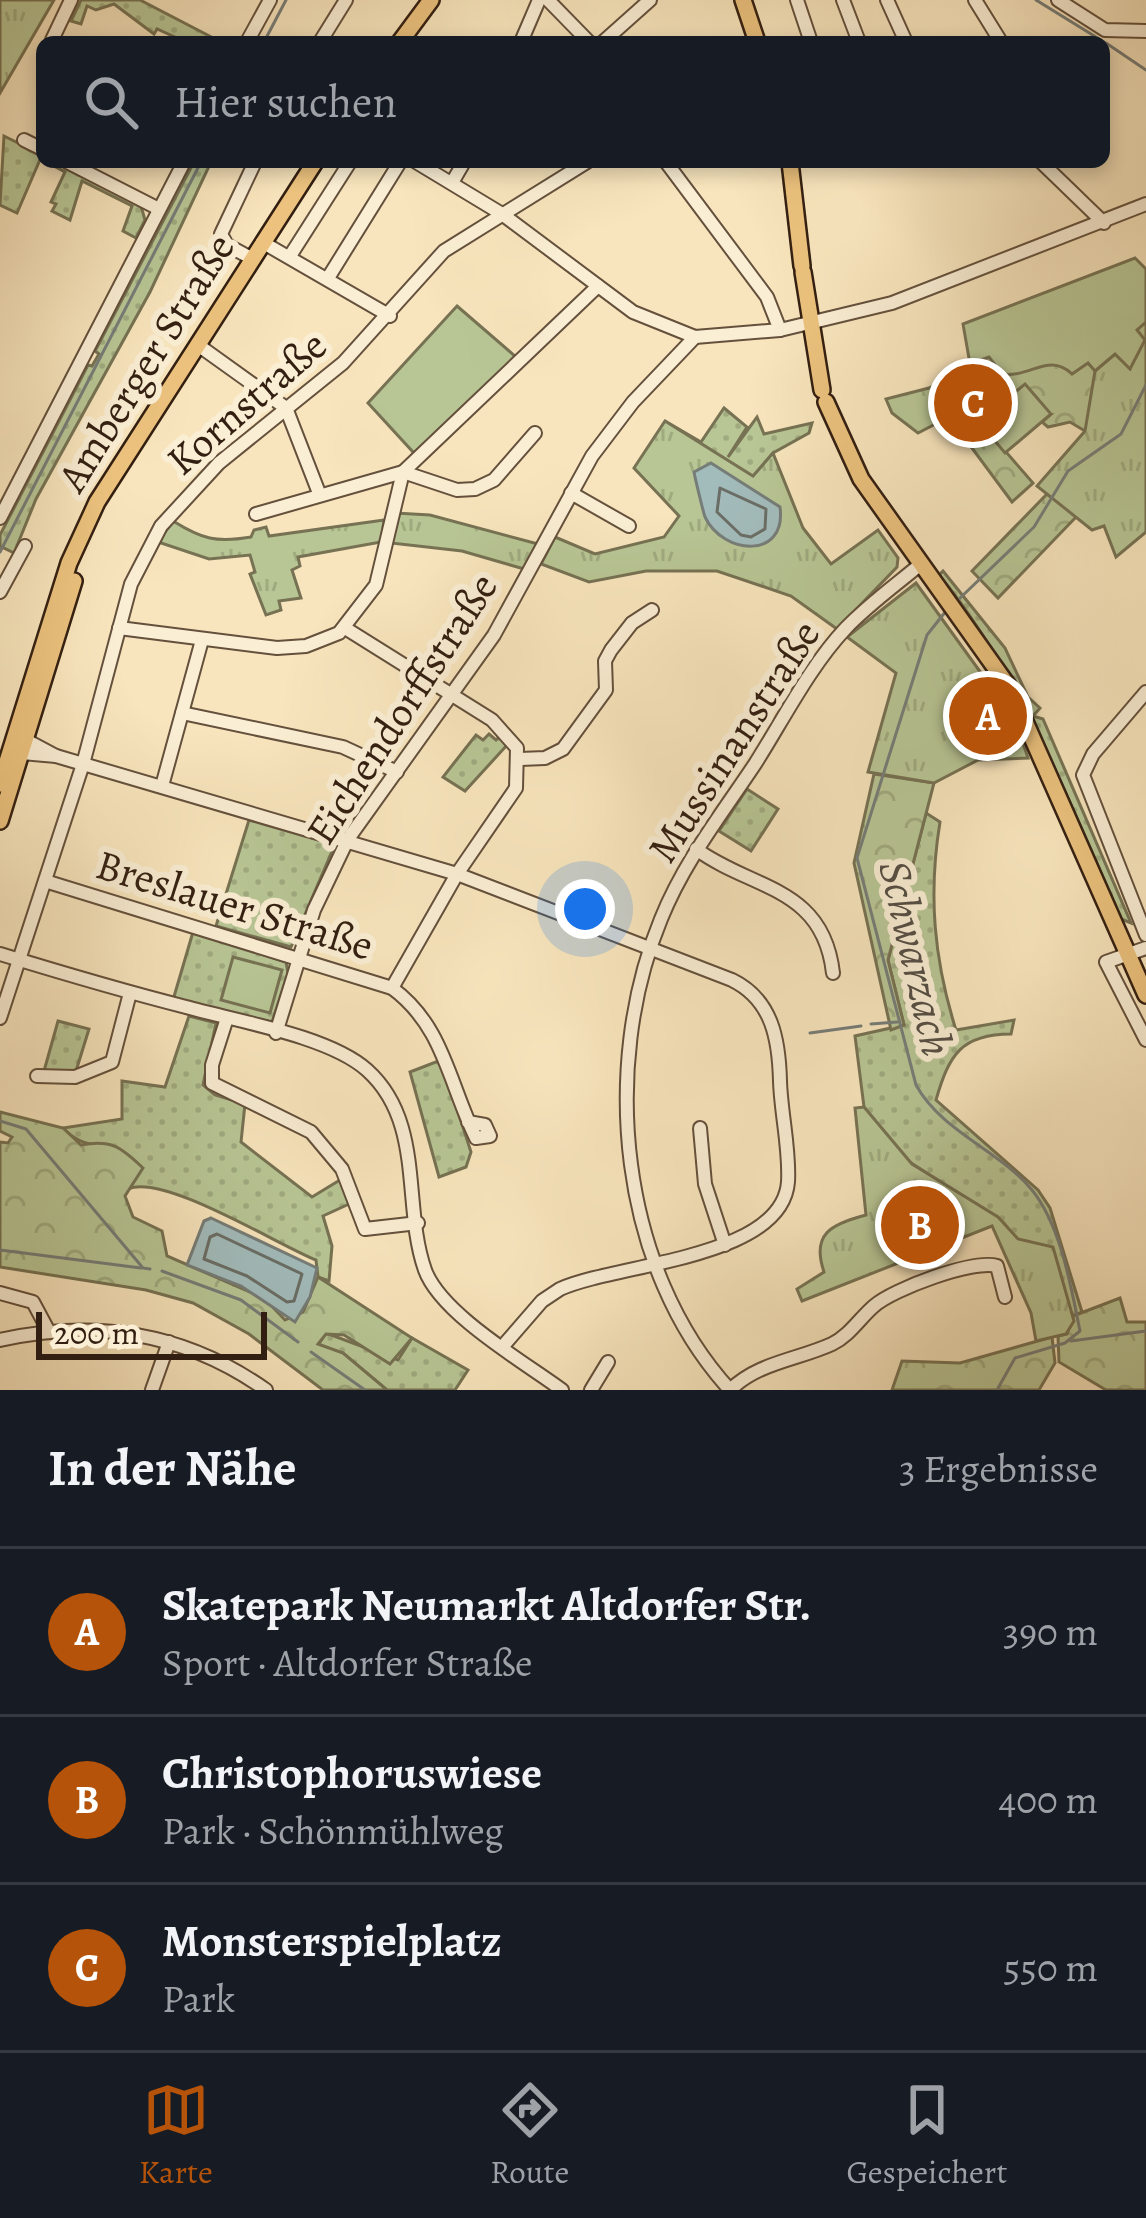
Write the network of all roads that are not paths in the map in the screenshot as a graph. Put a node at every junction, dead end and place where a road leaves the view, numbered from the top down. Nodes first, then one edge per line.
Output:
1 (71, 0) edge
2 (270, 0) edge
3 (346, 0) edge
4 (431, 0) edge
5 (544, 0) edge
6 (650, 0) edge
7 (743, 0) edge
8 (797, 0) edge
9 (843, 0) edge
10 (887, 0) edge
11 (975, 0) edge
12 (1058, 0) edge
13 (1146, 32) edge
14 (54, 36) edge
15 (250, 36) edge
16 (324, 36) edge
17 (404, 36) edge
18 (524, 36) edge
19 (583, 36) edge
20 (610, 36) edge
21 (755, 36) edge
22 (810, 36) edge
23 (857, 36) edge
24 (904, 36) edge
25 (997, 36) edge
26 (24, 140) dead end
27 (36, 146) edge
28 (79, 168) edge
29 (181, 168) edge
30 (252, 168) edge
31 (311, 168) edge
32 (346, 168) edge
33 (396, 168) edge
34 (427, 168) edge
35 (460, 168) edge
36 (563, 168) edge
37 (579, 168) edge
38 (670, 168) edge
39 (791, 168) edge
40 (1047, 168) edge
41 (569, 175) junction
42 (452, 181) junction
43 (1146, 204) edge
44 (160, 209) junction
45 (502, 214) junction
46 (1104, 223) junction
47 (262, 242) junction
48 (290, 256) junction
49 (251, 258) junction
50 (328, 278) junction
51 (598, 286) junction
52 (390, 316) junction
53 (809, 323) junction
54 (780, 330) junction
55 (695, 337) junction
56 (198, 345) junction
57 (286, 408) junction
58 (535, 433) dead end
59 (404, 472) junction
60 (572, 493) junction
61 (319, 494) junction
62 (256, 514) dead end
63 (0, 518) edge
64 (629, 526) dead end
65 (25, 546) dead end
66 (922, 563) junction
67 (0, 592) edge
68 (652, 610) dead end
69 (119, 628) junction
70 (345, 628) junction
71 (202, 640) junction
72 (1146, 692) edge
73 (455, 693) junction
74 (182, 712) junction
75 (12, 743) edge
76 (520, 759) junction
77 (83, 764) junction
78 (397, 772) junction
79 (0, 784) edge
80 (162, 786) junction
81 (0, 820) edge
82 (348, 839) junction
83 (696, 849) junction
84 (457, 874) junction
85 (45, 881) junction
86 (1146, 935) edge
87 (650, 947) junction
88 (1138, 951) edge
89 (0, 954) edge
90 (299, 957) junction
91 (21, 961) junction
92 (833, 973) dead end
93 (392, 988) junction
94 (130, 993) junction
95 (1146, 995) edge
96 (0, 1018) edge
97 (227, 1018) junction
98 (276, 1033) junction
99 (1146, 1040) edge
100 (37, 1076) dead end
101 (468, 1122) dead end
102 (700, 1128) dead end
103 (418, 1223) junction
104 (725, 1245) junction
105 (656, 1262) junction
106 (0, 1293) edge
107 (1005, 1297) dead end
108 (48, 1330) junction
109 (0, 1340) edge
110 (169, 1342) junction
111 (503, 1346) junction
112 (608, 1363) dead end
113 (152, 1390) edge
114 (266, 1390) edge
115 (562, 1390) edge
116 (592, 1390) edge
117 (730, 1390) edge

1 - 14 street
2 - 15 street
3 - 16 street
4 - 17 main road
5 - 18 street
5 - 19 street
6 - 20 street
7 - 21 main road
8 - 22 street
9 - 23 street
10 - 24 street
11 - 25 street
12 - 13 street
26 - 27 street
28 - 44 street
29 - 44 street
30 - 49 street
31 - 47 main road, Amberger Straße
32 - 48 street
33 - 50 street
34 - 42 street
35 - 42 street
36 - 41 street
37 - 41 street, Kornstraße
38 - 54 street
39 - 53 main road
40 - 46 street
41 - 45 street, Kornstraße
42 - 45 street
43 - 46 street
44 - 63 street
45 - 51 street
45 - 52 street, Kornstraße
46 - 53 street
47 - 48 street
47 - 49 main road, Amberger Straße
48 - 50 street
49 - 56 main road, Amberger Straße
50 - 52 street
51 - 55 street
51 - 59 street
52 - 57 street, Kornstraße
53 - 54 street
53 - 66 main road
54 - 55 street
55 - 60 street, Eichendorffstraße
56 - 57 street
56 - 75 main road, Amberger Straße
57 - 61 street
57 - 69 street, Kornstraße
58 - 59 street
59 - 61 street
59 - 70 street
60 - 64 street
60 - 73 street, Eichendorffstraße
61 - 62 street
65 - 67 street
66 - 83 street, Mussinanstraße
66 - 88 main road
68 - 76 street
69 - 71 street
69 - 77 street, Kornstraße
70 - 71 street
70 - 73 street
71 - 74 street
72 - 86 street
73 - 76 street
73 - 78 street, Eichendorffstraße
74 - 78 street
74 - 80 street
75 - 77 street
75 - 79 main road, Amberger Straße
75 - 81 main road, Amberger Straße
76 - 84 street
77 - 80 street
77 - 85 street, Kornstraße
78 - 82 street, Eichendorffstraße
80 - 82 street
82 - 84 street
82 - 90 street, Eichendorffstraße
83 - 87 street, Mussinanstraße
83 - 92 street
84 - 87 street
84 - 93 street
85 - 90 street, Breslauer Straße
85 - 91 street, Kornstraße
87 - 104 street
87 - 105 street, Mussinanstraße
88 - 95 main road
88 - 99 street
89 - 91 street
90 - 93 street, Breslauer Straße
90 - 98 street, Eichendorffstraße
91 - 94 street
91 - 96 street, Kornstraße
93 - 101 street, Breslauer Straße
94 - 97 street
94 - 100 street
97 - 98 street
97 - 103 street
98 - 103 street
102 - 104 street
103 - 111 street
104 - 105 street
105 - 111 street
105 - 117 street, Mussinanstraße
106 - 108 street
107 - 117 street
108 - 109 street
108 - 110 street
110 - 113 street
110 - 114 street
111 - 115 street
112 - 116 street

